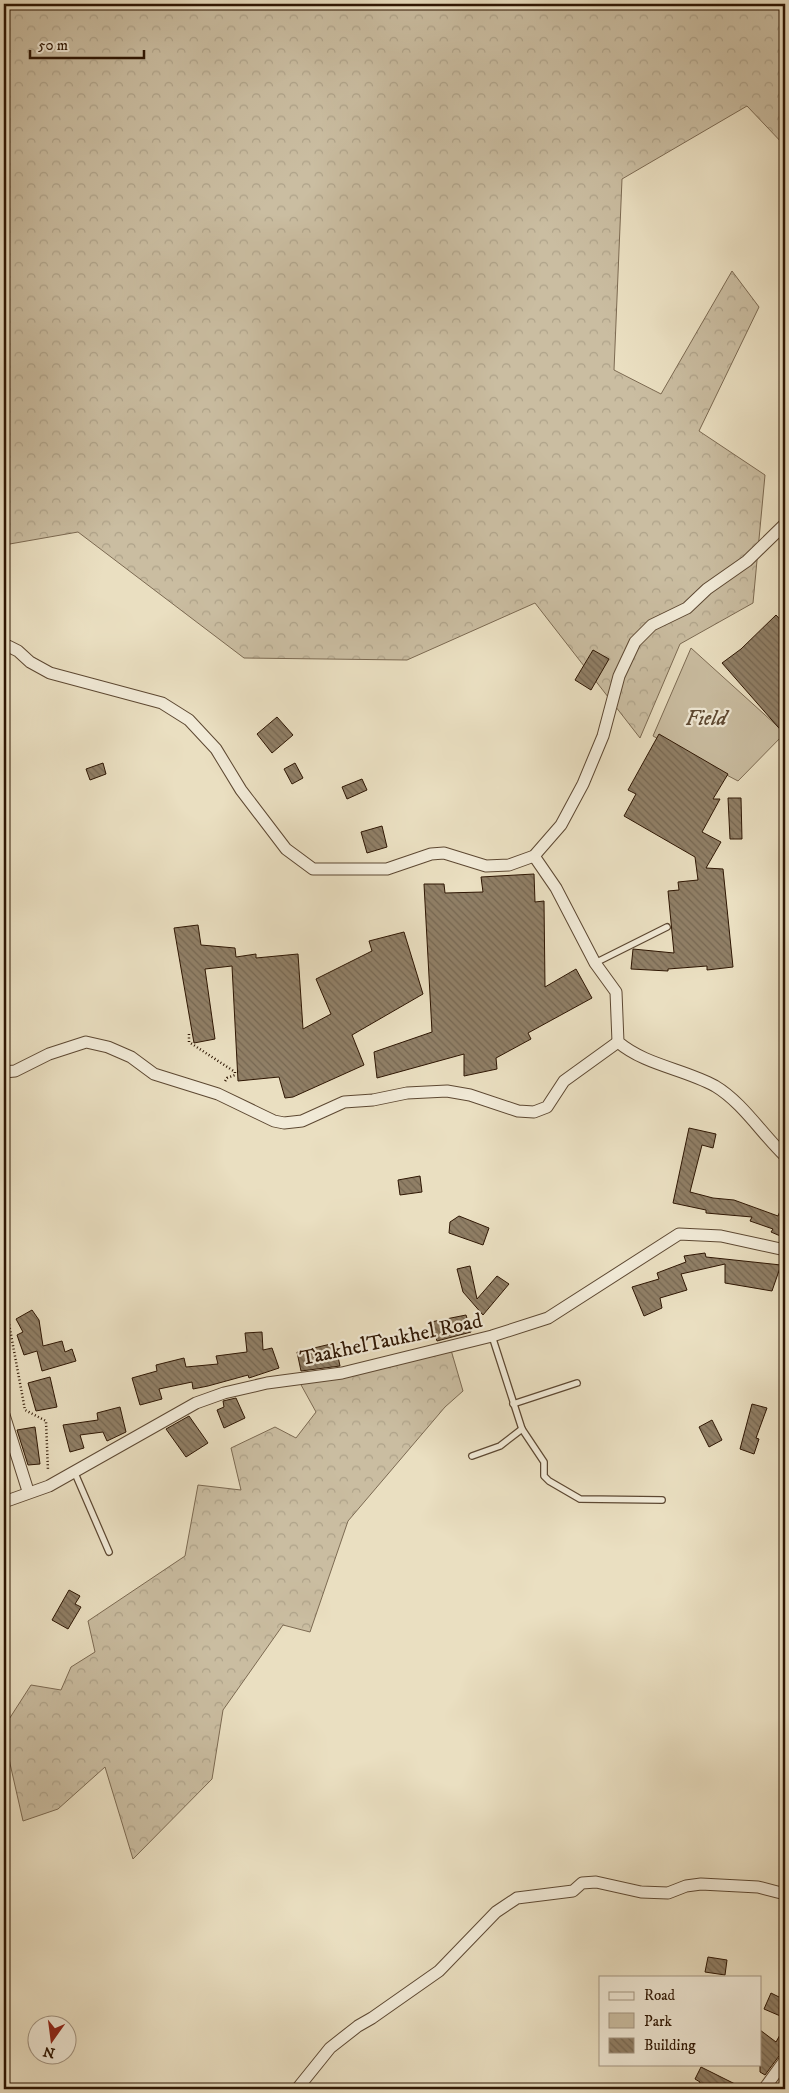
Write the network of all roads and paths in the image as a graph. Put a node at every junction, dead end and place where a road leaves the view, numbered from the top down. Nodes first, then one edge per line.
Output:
1 (785, 524) edge
2 (4, 646) edge
3 (534, 856) junction
4 (667, 927) dead end
5 (595, 963) junction
6 (189, 1034) dead end
7 (618, 1042) junction
8 (4, 1072) edge
9 (232, 1078) dead end
10 (785, 1156) edge
11 (785, 1250) edge
12 (4, 1297) edge
13 (492, 1336) junction
14 (577, 1384) dead end
15 (513, 1404) junction
16 (4, 1415) edge
17 (522, 1429) junction
18 (472, 1456) dead end
19 (74, 1471) junction
20 (49, 1486) junction
21 (28, 1491) junction
22 (662, 1500) dead end
23 (4, 1502) edge
24 (109, 1552) dead end
25 (785, 1894) edge
26 (785, 2060) edge
27 (297, 2089) edge
28 (764, 2089) edge

1 - 3 street
2 - 3 street
3 - 5 street
4 - 5 lane
5 - 7 street
6 - 9 path
7 - 8 street
7 - 10 street
11 - 13 street, TaakhelTaukhel Road
12 - 20 path
13 - 15 lane
13 - 19 street, TaakhelTaukhel Road
14 - 15 lane
15 - 17 lane
16 - 21 street
17 - 18 lane
17 - 22 lane
19 - 20 street, TaakhelTaukhel Road
19 - 24 lane
20 - 21 street, TaakhelTaukhel Road
21 - 23 street, TaakhelTaukhel Road
25 - 27 street
26 - 28 street

